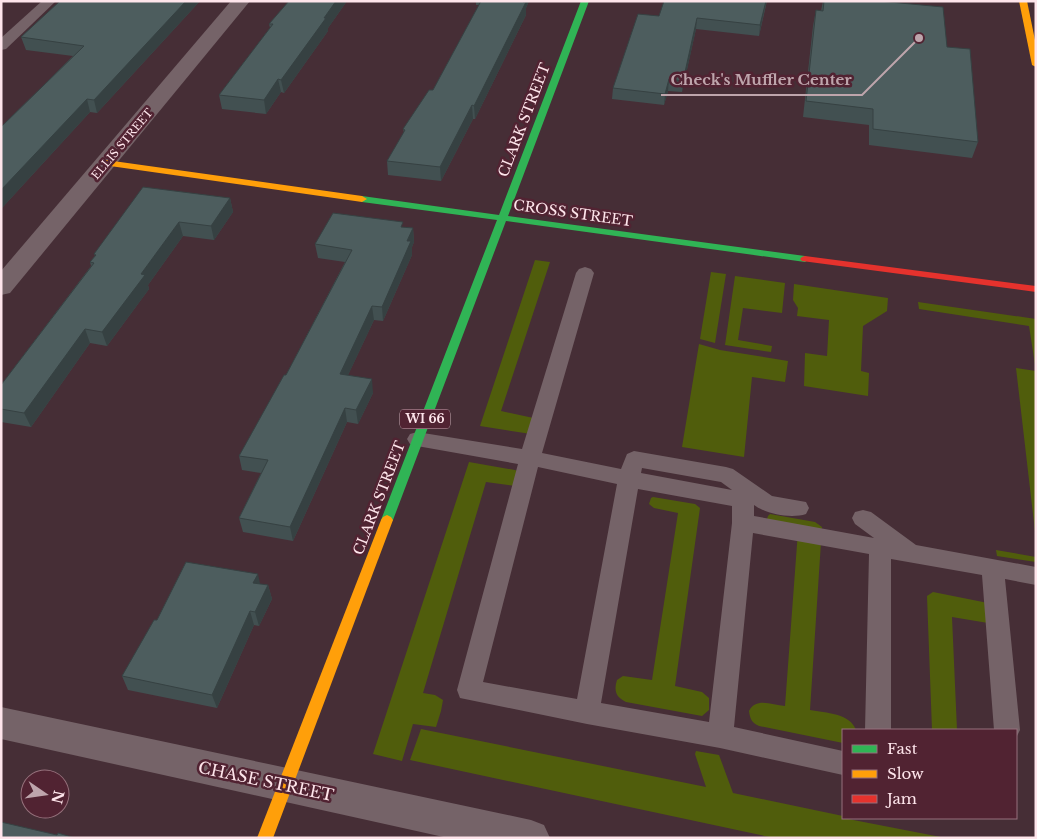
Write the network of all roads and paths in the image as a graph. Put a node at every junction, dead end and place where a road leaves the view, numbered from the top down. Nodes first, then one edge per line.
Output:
1 (50, 1) edge
2 (241, 1) edge
3 (585, 1) edge
4 (1023, 1) edge
5 (1, 46) edge
6 (1036, 66) edge
7 (106, 163) junction
8 (502, 219) junction
9 (585, 273) dead end
10 (1, 287) edge
11 (1036, 289) edge
12 (418, 439) junction
13 (530, 458) junction
14 (629, 479) junction
15 (798, 508) dead end
16 (863, 518) dead end
17 (743, 523) junction
18 (880, 548) junction
19 (912, 554) junction
20 (993, 568) junction
21 (1036, 576) edge
22 (587, 713) junction
23 (1, 723) edge
24 (878, 729) edge
25 (1007, 729) edge
26 (720, 736) junction
27 (842, 762) edge
28 (284, 785) junction
29 (265, 838) edge
30 (531, 838) edge

1 - 5 lane
2 - 7 street, ELLIS STREET
3 - 8 main road, CLARK STREET / WI 66
4 - 6 main road
7 - 8 main road, CROSS STREET
7 - 10 street, ELLIS STREET
8 - 11 main road, CROSS STREET
8 - 12 main road, CLARK STREET / WI 66
9 - 13 lane
12 - 13 lane
12 - 28 main road, CLARK STREET / WI 66
13 - 14 lane
13 - 22 lane
14 - 15 lane
14 - 17 lane
14 - 22 lane
16 - 19 lane
17 - 18 lane
17 - 26 lane
18 - 19 lane
18 - 24 lane
19 - 20 lane
20 - 21 lane
20 - 25 lane
22 - 26 lane
23 - 28 street, CHASE STREET
26 - 27 lane
28 - 29 main road, CLARK STREET / WI 66
28 - 30 street, CHASE STREET

